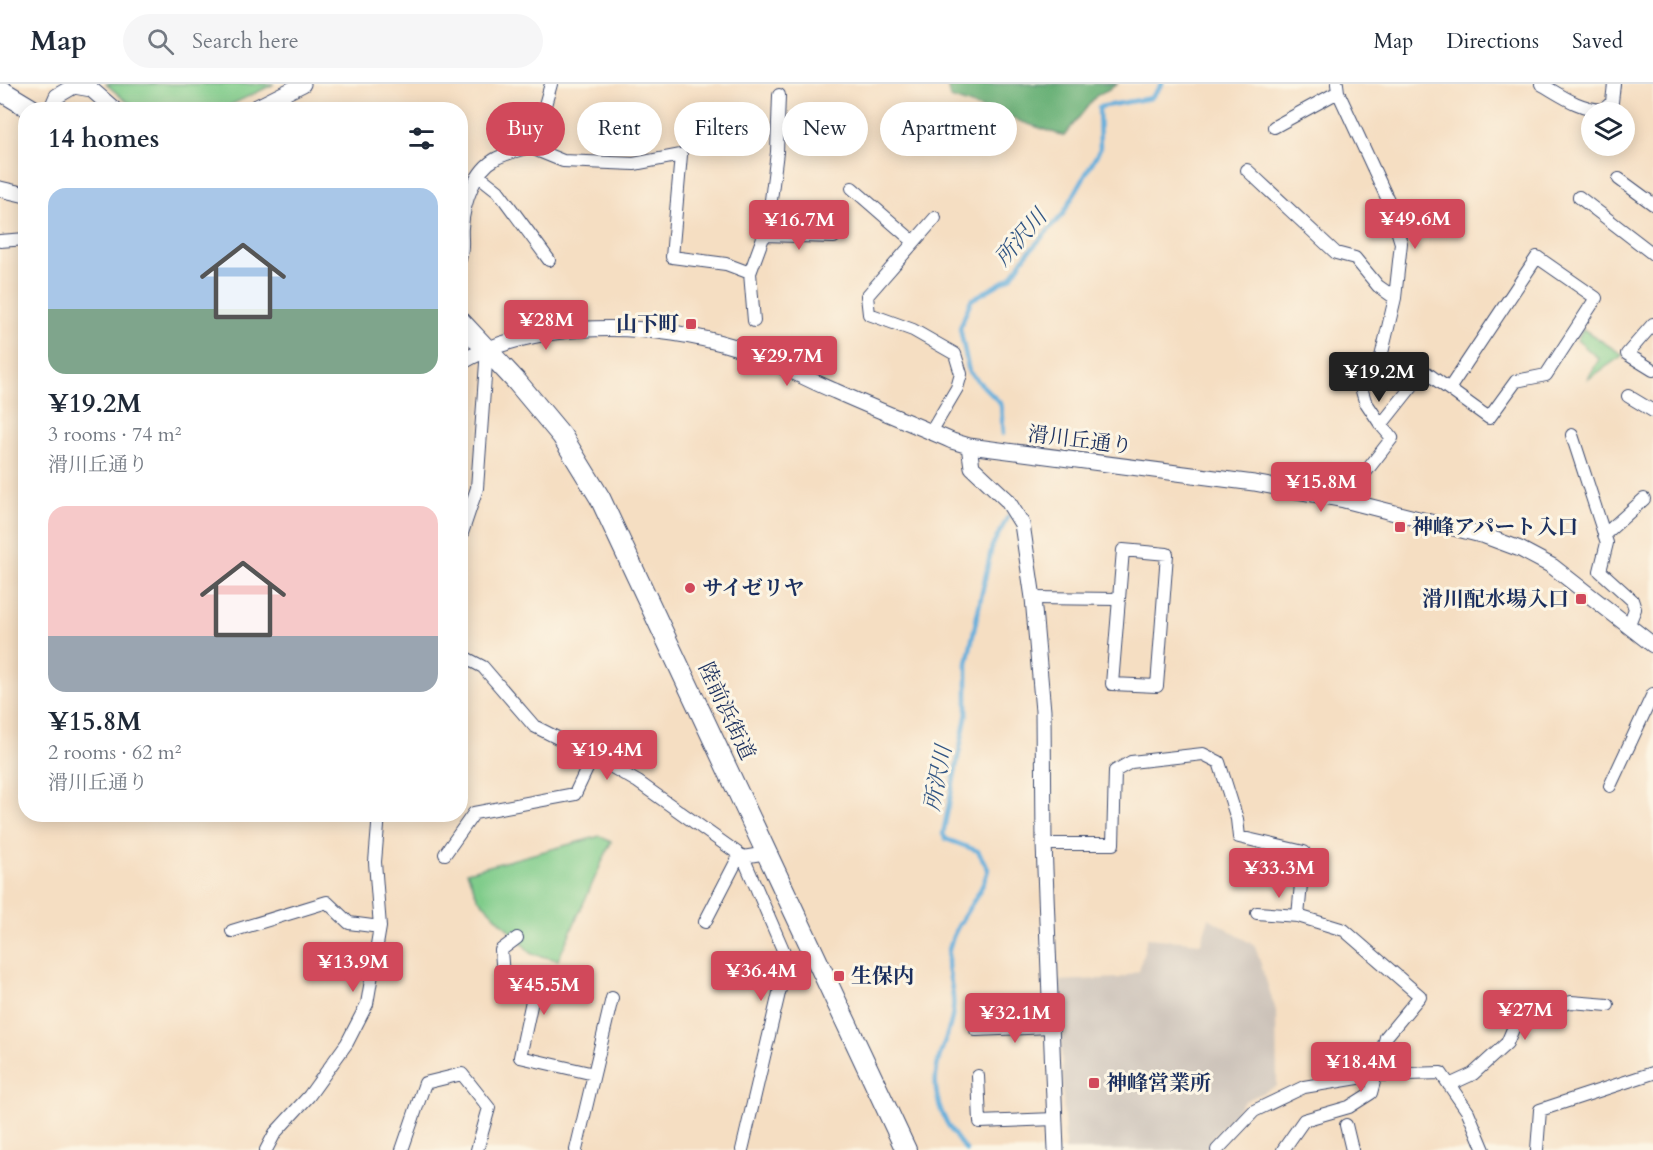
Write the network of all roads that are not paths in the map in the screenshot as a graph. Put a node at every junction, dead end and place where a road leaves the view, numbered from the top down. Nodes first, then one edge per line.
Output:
1 (303, 84) edge
2 (551, 84) edge
3 (1541, 84) edge
4 (1614, 84) edge
5 (1338, 88) edge
6 (0, 90) edge
7 (779, 95) dead end
8 (20, 102) edge
9 (54, 102) edge
10 (106, 102) edge
11 (267, 102) edge
12 (546, 102) edge
13 (1274, 127) dead end
14 (501, 156) edge
15 (550, 156) edge
16 (1247, 170) dead end
17 (479, 176) junction
18 (1619, 178) dead end
19 (852, 188) dead end
20 (0, 189) edge
21 (18, 193) edge
22 (468, 197) edge
23 (1579, 197) dead end
24 (1653, 204) edge
25 (935, 218) dead end
26 (764, 235) junction
27 (834, 237) dead end
28 (18, 239) edge
29 (0, 240) edge
30 (914, 242) junction
31 (1653, 254) edge
32 (549, 260) dead end
33 (750, 273) junction
34 (1395, 298) junction
35 (754, 321) dead end
36 (1653, 324) edge
37 (468, 329) edge
38 (487, 349) junction
39 (468, 359) edge
40 (1653, 370) edge
41 (1449, 389) junction
42 (1628, 396) dead end
43 (1653, 411) edge
44 (1381, 425) junction
45 (931, 432) junction
46 (1572, 435) dead end
47 (969, 446) junction
48 (1644, 499) dead end
49 (1344, 500) junction
50 (468, 515) edge
51 (1604, 535) junction
52 (1033, 598) junction
53 (1117, 598) junction
54 (1629, 624) junction
55 (1653, 645) edge
56 (468, 659) edge
57 (1653, 694) edge
58 (593, 756) junction
59 (1610, 786) dead end
60 (468, 821) edge
61 (378, 822) edge
62 (468, 822) edge
63 (1044, 844) junction
64 (767, 853) junction
65 (445, 854) dead end
66 (743, 857) junction
67 (1257, 913) dead end
68 (1298, 916) junction
69 (705, 922) dead end
70 (380, 927) junction
71 (232, 931) dead end
72 (517, 938) dead end
73 (612, 998) dead end
74 (1608, 1005) dead end
75 (1051, 1027) junction
76 (976, 1030) dead end
77 (1653, 1073) edge
78 (594, 1074) junction
79 (1376, 1075) junction
80 (978, 1076) dead end
81 (1449, 1085) junction
82 (1055, 1119) junction
83 (1346, 1125) dead end
84 (266, 1150) edge
85 (402, 1150) edge
86 (477, 1150) edge
87 (576, 1150) edge
88 (742, 1150) edge
89 (906, 1150) edge
90 (1056, 1150) edge
91 (1217, 1150) edge
92 (1283, 1150) edge
93 (1352, 1150) edge
94 (1484, 1150) edge
95 (1537, 1150) edge

1 - 11 street
2 - 12 street
3 - 4 street
5 - 13 street
5 - 34 street
6 - 8 highway
7 - 26 street
9 - 10 street
14 - 17 street
15 - 33 street
16 - 34 street
17 - 22 street
17 - 32 street
18 - 24 street
19 - 30 street
20 - 21 street
23 - 31 street
25 - 30 street
26 - 27 street
26 - 33 street
28 - 29 street
30 - 45 street
33 - 35 street
34 - 44 street
36 - 40 street
37 - 38 highway, 陸前浜街道
38 - 39 street, 滑川丘通り
38 - 45 street, 滑川丘通り
38 - 50 street
38 - 64 highway, 陸前浜街道
41 - 41 street
41 - 44 street
42 - 43 street
44 - 49 street
45 - 47 street, 滑川丘通り
46 - 51 street
47 - 49 street, 滑川丘通り
47 - 52 street
48 - 51 street
49 - 54 street, 滑川丘通り
51 - 54 street
52 - 53 street
52 - 63 street
53 - 53 street
54 - 55 street, 滑川丘通り
56 - 58 street
57 - 59 street
58 - 60 street
58 - 66 street
61 - 70 street
62 - 65 street
63 - 68 street
63 - 75 street
64 - 66 street
64 - 89 highway, 陸前浜街道
66 - 69 street
66 - 88 street
67 - 68 street
68 - 79 street
70 - 71 street
70 - 84 street
72 - 78 street
73 - 78 street
74 - 81 street
75 - 76 street
75 - 82 street
77 - 95 street
78 - 87 street
79 - 81 street
79 - 91 street
79 - 92 street
80 - 82 street
81 - 94 street
82 - 90 street
83 - 93 street
85 - 86 street

